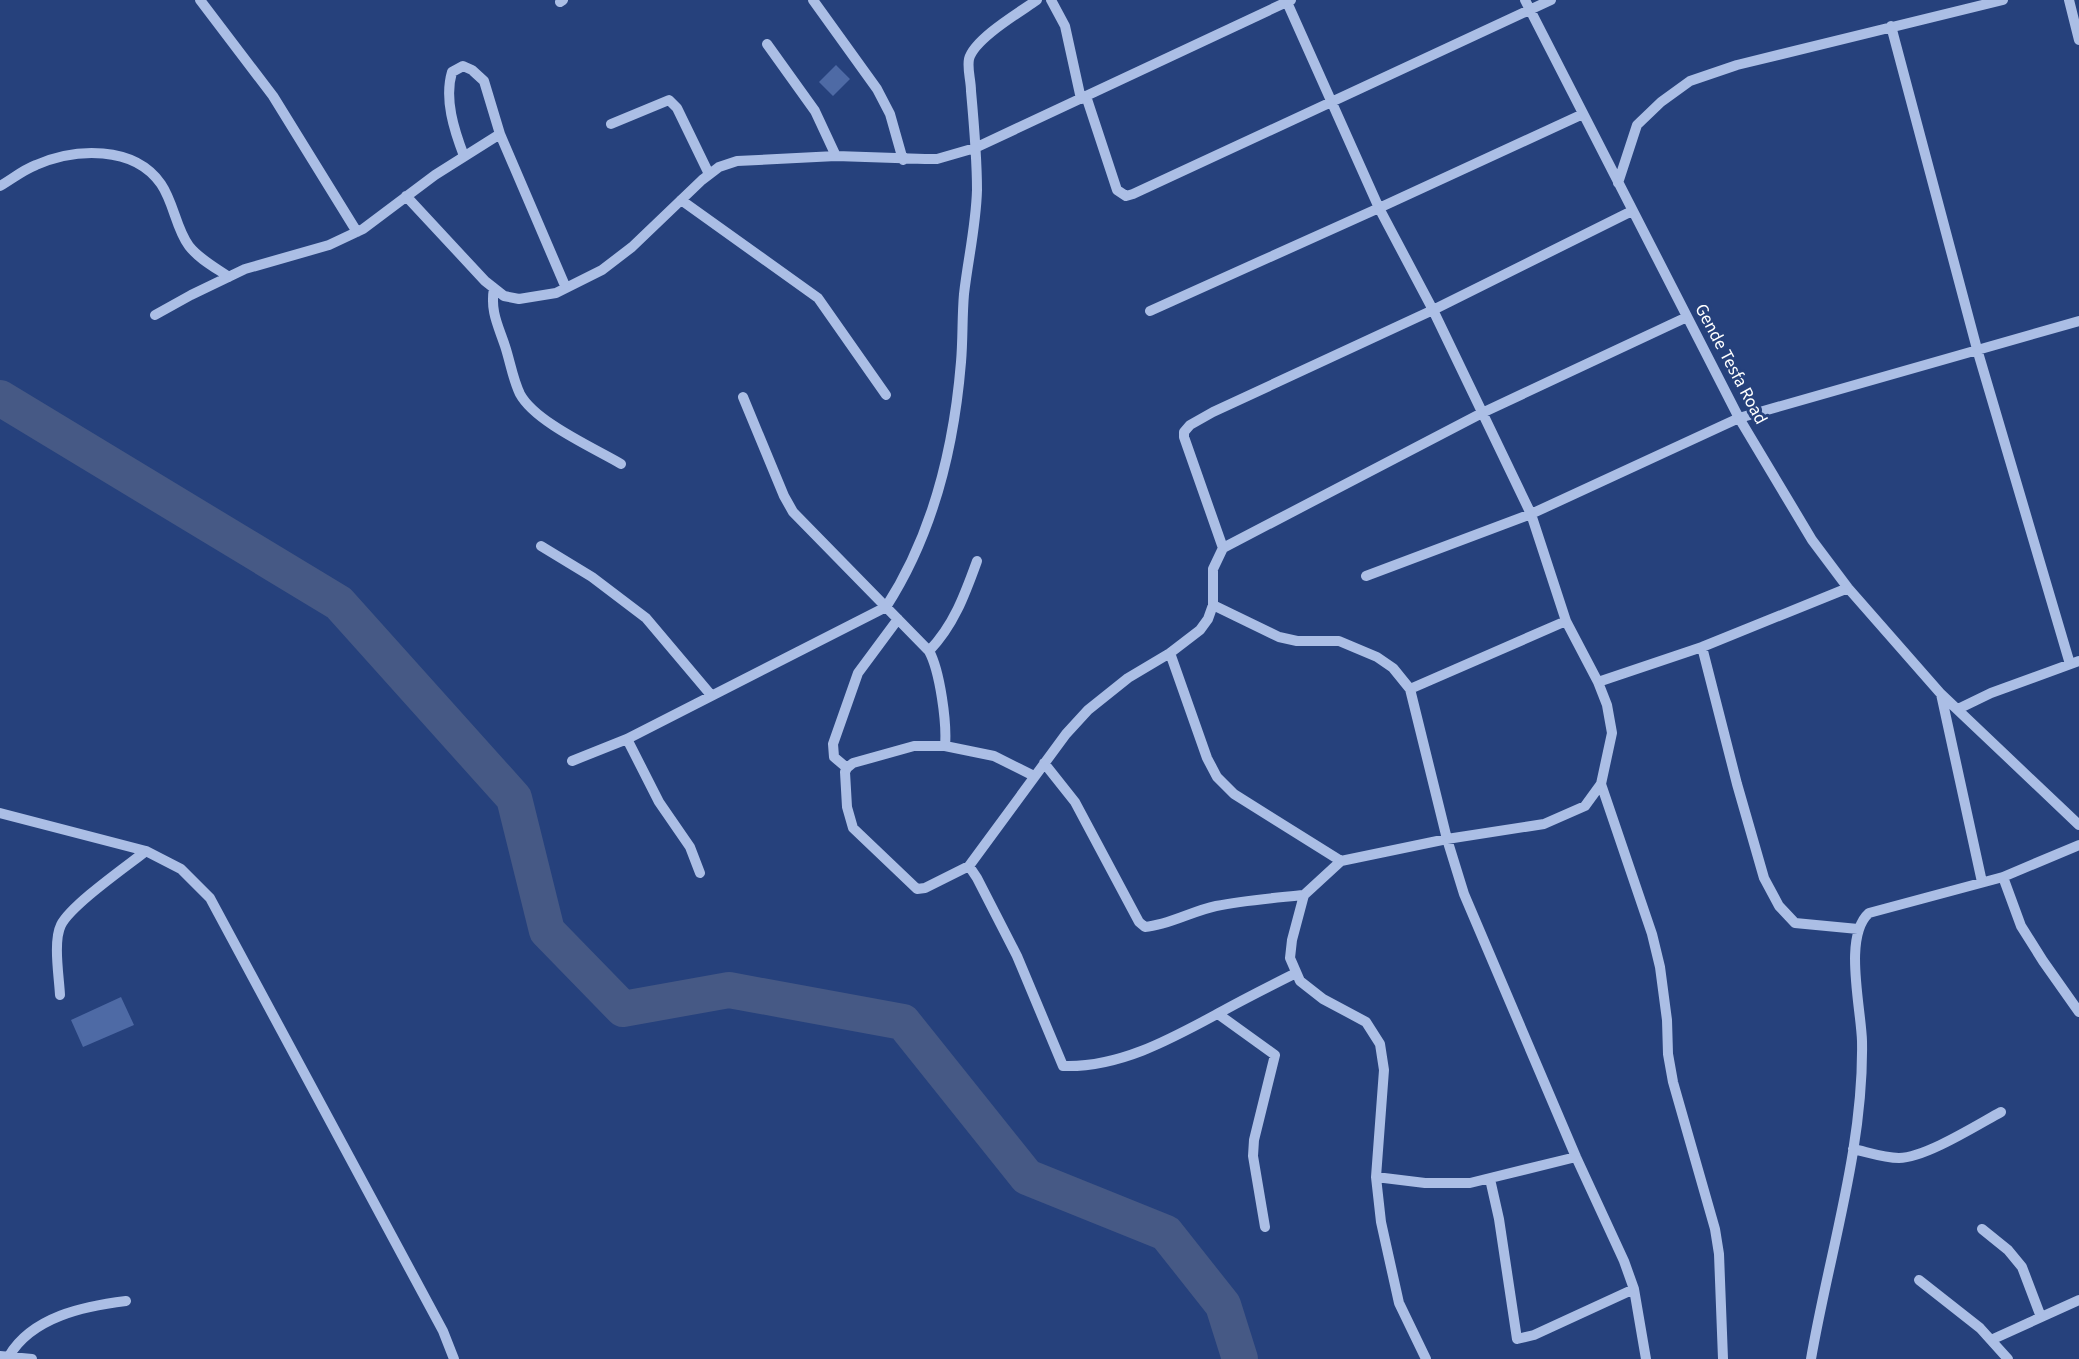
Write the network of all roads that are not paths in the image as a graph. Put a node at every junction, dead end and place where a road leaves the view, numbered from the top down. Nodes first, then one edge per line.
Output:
1 (200, 0) edge
2 (813, 0) edge
3 (1037, 0) edge
4 (1051, 0) edge
5 (1551, 0) edge
6 (2003, 0) edge
7 (2069, 0) edge
8 (1288, 1) edge
9 (1527, 5) edge
10 (1891, 26) junction
11 (2079, 40) edge
12 (767, 44) dead end
13 (1084, 97) junction
14 (1331, 104) junction
15 (1582, 114) junction
16 (611, 124) dead end
17 (500, 134) junction
18 (975, 148) junction
19 (464, 156) junction
20 (836, 156) junction
21 (903, 160) junction
22 (709, 174) junction
23 (1618, 183) junction
24 (0, 186) edge
25 (406, 196) junction
26 (681, 200) junction
27 (1379, 208) junction
28 (1632, 211) junction
29 (357, 232) junction
30 (229, 277) junction
31 (494, 288) junction
32 (566, 288) junction
33 (1433, 310) junction
34 (1150, 311) dead end
35 (155, 315) dead end
36 (1687, 316) junction
37 (2079, 321) edge
38 (1977, 349) junction
39 (886, 395) dead end
40 (743, 397) dead end
41 (1482, 413) junction
42 (1739, 418) junction
43 (621, 464) dead end
44 (1531, 514) junction
45 (541, 546) dead end
46 (1223, 548) junction
47 (977, 561) dead end
48 (1366, 576) dead end
49 (1848, 588) junction
50 (1214, 605) junction
51 (886, 607) junction
52 (898, 619) junction
53 (1566, 621) junction
54 (1702, 647) junction
55 (929, 651) junction
56 (1170, 653) junction
57 (2074, 662) edge
58 (1598, 682) junction
59 (1410, 689) junction
60 (1941, 694) junction
61 (711, 695) junction
62 (1958, 709) junction
63 (627, 739) junction
64 (945, 746) junction
65 (572, 761) dead end
66 (1044, 764) junction
67 (847, 768) junction
68 (1034, 776) junction
69 (1601, 784) junction
70 (0, 813) edge
71 (2079, 825) edge
72 (1448, 839) junction
73 (2079, 845) edge
74 (146, 850) junction
75 (1341, 861) junction
76 (969, 866) junction
77 (700, 873) dead end
78 (2003, 877) junction
79 (1982, 882) junction
80 (1304, 894) junction
81 (1858, 929) junction
82 (1296, 973) junction
83 (60, 995) dead end
84 (2079, 1012) edge
85 (1218, 1014) junction
86 (2001, 1112) dead end
87 (1853, 1149) junction
88 (1576, 1157) junction
89 (1376, 1177) junction
90 (1490, 1179) junction
91 (1265, 1227) dead end
92 (1982, 1228) dead end
93 (1919, 1280) dead end
94 (1634, 1289) junction
95 (2079, 1300) edge
96 (126, 1301) dead end
97 (2041, 1317) junction
98 (1991, 1340) junction
99 (4, 1356) edge
100 (32, 1359) edge
101 (454, 1359) edge
102 (1426, 1359) edge
103 (1646, 1359) edge
104 (1723, 1359) edge
105 (1811, 1359) edge
106 (2008, 1359) edge

1 - 29 street
2 - 21 street
3 - 18 street
4 - 13 street
5 - 9 street
6 - 10 street
7 - 11 street
8 - 13 street
8 - 14 street
9 - 14 street
9 - 15 street, Gende Tesfa Road
10 - 23 street
10 - 38 street
12 - 20 street
13 - 14 street
13 - 18 street
14 - 27 street
15 - 23 street, Gende Tesfa Road
15 - 27 street
16 - 22 street
17 - 19 street
17 - 19 street
17 - 32 street
18 - 21 street
18 - 51 street
19 - 25 street
20 - 21 street
20 - 22 street
22 - 26 street
23 - 28 street, Gende Tesfa Road
24 - 30 street
25 - 29 street
25 - 31 street
26 - 32 street
26 - 39 street
27 - 33 street
27 - 34 street
28 - 33 street
28 - 36 street, Gende Tesfa Road
29 - 30 street
30 - 35 street
31 - 32 street
31 - 43 street
33 - 41 street
33 - 46 street
36 - 41 street
36 - 42 street, Gende Tesfa Road
37 - 38 street
38 - 42 street
38 - 57 street
40 - 51 street
41 - 44 street
41 - 46 street
42 - 44 street
42 - 49 street, Gende Tesfa Road
44 - 48 street
44 - 53 street
45 - 61 street
46 - 50 street
47 - 55 street
49 - 54 street
49 - 60 street, Gende Tesfa Road
50 - 56 street
50 - 59 street
51 - 52 street
51 - 61 street
52 - 55 street
52 - 67 street
53 - 58 street
53 - 59 street
54 - 58 street
54 - 81 street
55 - 64 street
56 - 66 street
56 - 75 street
57 - 62 street
58 - 69 street
59 - 72 street
60 - 62 street, Gende Tesfa Road
60 - 79 street
61 - 63 street
62 - 71 street, Gende Tesfa Road
63 - 65 street
63 - 77 street
64 - 67 street
64 - 68 street
66 - 68 street
66 - 80 street
67 - 76 street
68 - 76 street
69 - 72 street
69 - 104 street
70 - 74 street
72 - 75 street
72 - 88 street
73 - 78 street
74 - 83 street
74 - 101 street
75 - 80 street
76 - 85 street
78 - 79 street
78 - 84 street
79 - 81 street
80 - 82 street
81 - 87 street
82 - 85 street
82 - 89 street
85 - 91 street
86 - 87 street
87 - 105 street
88 - 90 street
88 - 94 street
89 - 90 street
89 - 102 street
90 - 94 street
92 - 97 street
93 - 98 street
94 - 103 street
95 - 97 street
96 - 99 street
97 - 98 street
98 - 106 street
99 - 100 street

